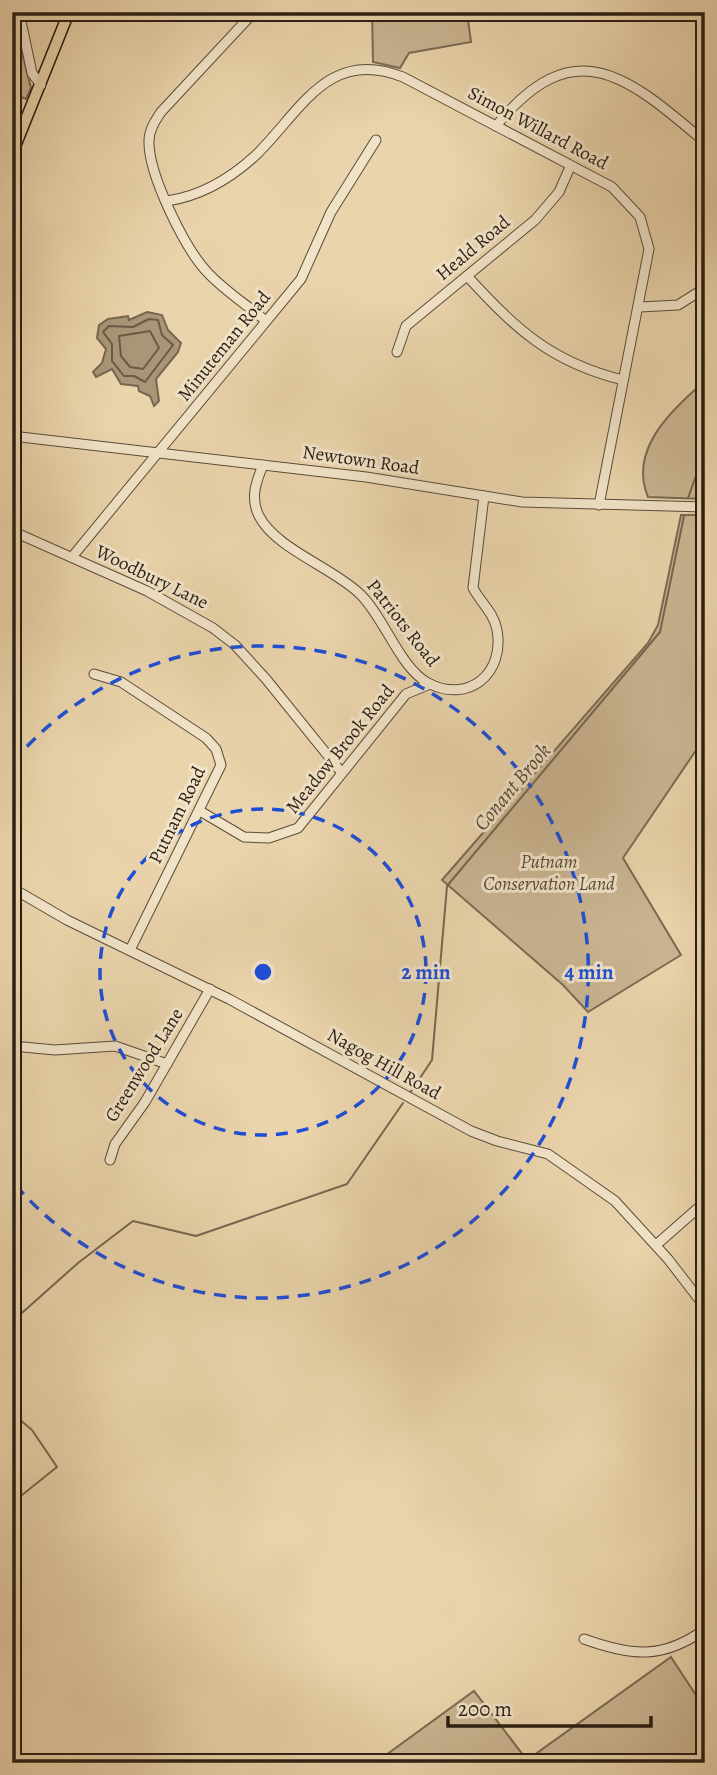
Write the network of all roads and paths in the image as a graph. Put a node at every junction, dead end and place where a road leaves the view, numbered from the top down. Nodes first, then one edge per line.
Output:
1 (19, 12) edge
2 (69, 12) edge
3 (254, 12) edge
4 (41, 85) junction
5 (496, 127) junction
6 (705, 128) edge
7 (702, 139) edge
8 (376, 140) dead end
9 (12, 154) edge
10 (570, 167) junction
11 (167, 201) junction
12 (467, 276) junction
13 (705, 288) edge
14 (640, 307) junction
15 (266, 321) junction
16 (397, 352) dead end
17 (623, 380) junction
18 (12, 436) edge
19 (159, 453) junction
20 (263, 465) junction
21 (484, 496) junction
22 (599, 505) junction
23 (705, 507) edge
24 (12, 531) edge
25 (72, 558) junction
26 (94, 674) dead end
27 (430, 684) junction
28 (342, 773) junction
29 (200, 811) junction
30 (12, 888) edge
31 (130, 950) junction
32 (210, 989) junction
33 (12, 1046) edge
34 (167, 1064) junction
35 (110, 1160) dead end
36 (705, 1202) edge
37 (656, 1245) junction
38 (705, 1307) edge
39 (705, 1629) edge
40 (584, 1639) dead end

1 - 4 street
2 - 4 main road
3 - 11 street
4 - 9 main road
5 - 7 street
5 - 10 street, Simon Willard Road
5 - 11 street, Simon Willard Road
6 - 7 street
8 - 15 street, Minuteman Road
10 - 12 street, Heald Road
10 - 14 street, Simon Willard Road
11 - 15 street
12 - 16 street, Heald Road
12 - 17 street
13 - 14 street
14 - 17 street, Simon Willard Road
15 - 19 street, Minuteman Road
17 - 22 street, Simon Willard Road
18 - 19 street, Newtown Road
19 - 20 street, Newtown Road
19 - 25 street, Minuteman Road
20 - 21 street, Newtown Road
20 - 27 street, Patriots Road
21 - 22 street, Newtown Road
21 - 27 street, Patriots Road
22 - 23 street, Newtown Road
24 - 25 street, Woodbury Lane
25 - 28 street, Woodbury Lane
26 - 29 street, Putnam Road
27 - 28 street, Meadow Brook Road
28 - 29 street, Meadow Brook Road
29 - 31 street, Putnam Road
30 - 31 street, Nagog Hill Road
31 - 32 street, Nagog Hill Road
32 - 34 street, Greenwood Lane
32 - 37 street, Nagog Hill Road
33 - 34 street
34 - 35 street, Greenwood Lane
36 - 37 street
37 - 38 street, Nagog Hill Road
39 - 40 street

